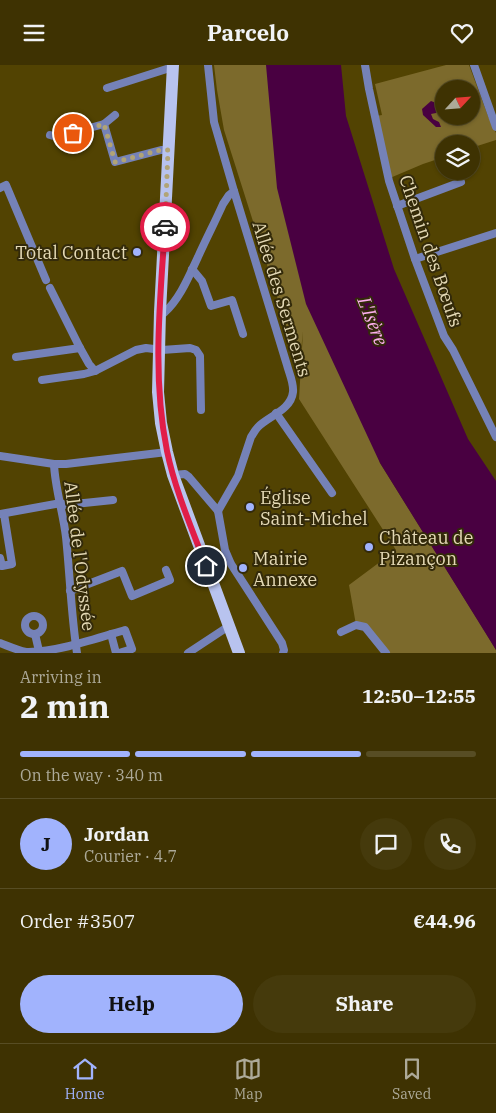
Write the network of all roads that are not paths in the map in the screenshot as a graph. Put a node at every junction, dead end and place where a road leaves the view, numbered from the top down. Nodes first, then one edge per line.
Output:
1 (208, 65) edge
2 (365, 65) edge
3 (474, 65) edge
4 (173, 66) edge
5 (107, 88) dead end
6 (115, 115) dead end
7 (104, 124) junction
8 (496, 127) edge
9 (50, 135) dead end
10 (168, 150) junction
11 (461, 182) dead end
12 (3, 187) edge
13 (234, 191) junction
14 (397, 206) junction
15 (496, 233) edge
16 (415, 259) junction
17 (192, 269) junction
18 (46, 280) dead end
19 (50, 287) dead end
20 (160, 312) junction
21 (243, 334) dead end
22 (80, 348) junction
23 (158, 349) junction
24 (16, 357) dead end
25 (95, 371) junction
26 (42, 380) dead end
27 (201, 409) dead end
28 (276, 413) junction
29 (496, 437) edge
30 (167, 452) junction
31 (0, 456) edge
32 (54, 464) junction
33 (173, 475) junction
34 (332, 493) dead end
35 (114, 500) dead end
36 (61, 503) junction
37 (218, 511) junction
38 (2, 514) edge
39 (0, 558) edge
40 (166, 571) dead end
41 (70, 591) junction
42 (229, 626) junction
43 (341, 632) dead end
44 (36, 634) dead end
45 (111, 634) junction
46 (0, 643) edge
47 (77, 649) edge
48 (39, 651) junction
49 (118, 653) edge
50 (188, 653) edge
51 (239, 653) edge
52 (283, 653) edge
53 (386, 653) edge

1 - 13 street
2 - 14 street, Chemin des Bœufs
3 - 8 street
4 - 5 street
4 - 10 main road
6 - 7 street
7 - 9 street
7 - 10 street
10 - 20 main road
11 - 14 street
12 - 18 street
13 - 17 street
13 - 28 street, Allée des Serments
14 - 16 street, Chemin des Bœufs
15 - 16 street
16 - 29 street, Chemin des Bœufs
17 - 20 street
17 - 21 street
19 - 22 street
20 - 23 main road
22 - 24 street
22 - 25 street
23 - 25 street
23 - 27 street
23 - 30 main road
25 - 26 street
28 - 34 street
28 - 37 street, Allée des Serments
30 - 32 street
30 - 33 main road
31 - 32 street
32 - 36 street, Allée de l'Odyssée
33 - 37 street
33 - 42 main road
35 - 36 street
36 - 38 street
36 - 41 street, Allée de l'Odyssée
37 - 52 street
38 - 39 street
40 - 41 street
41 - 47 street, Allée de l'Odyssée
42 - 50 street
42 - 51 main road
43 - 53 street
44 - 48 street
45 - 47 street
45 - 49 street
45 - 49 street
46 - 48 street
47 - 48 street

